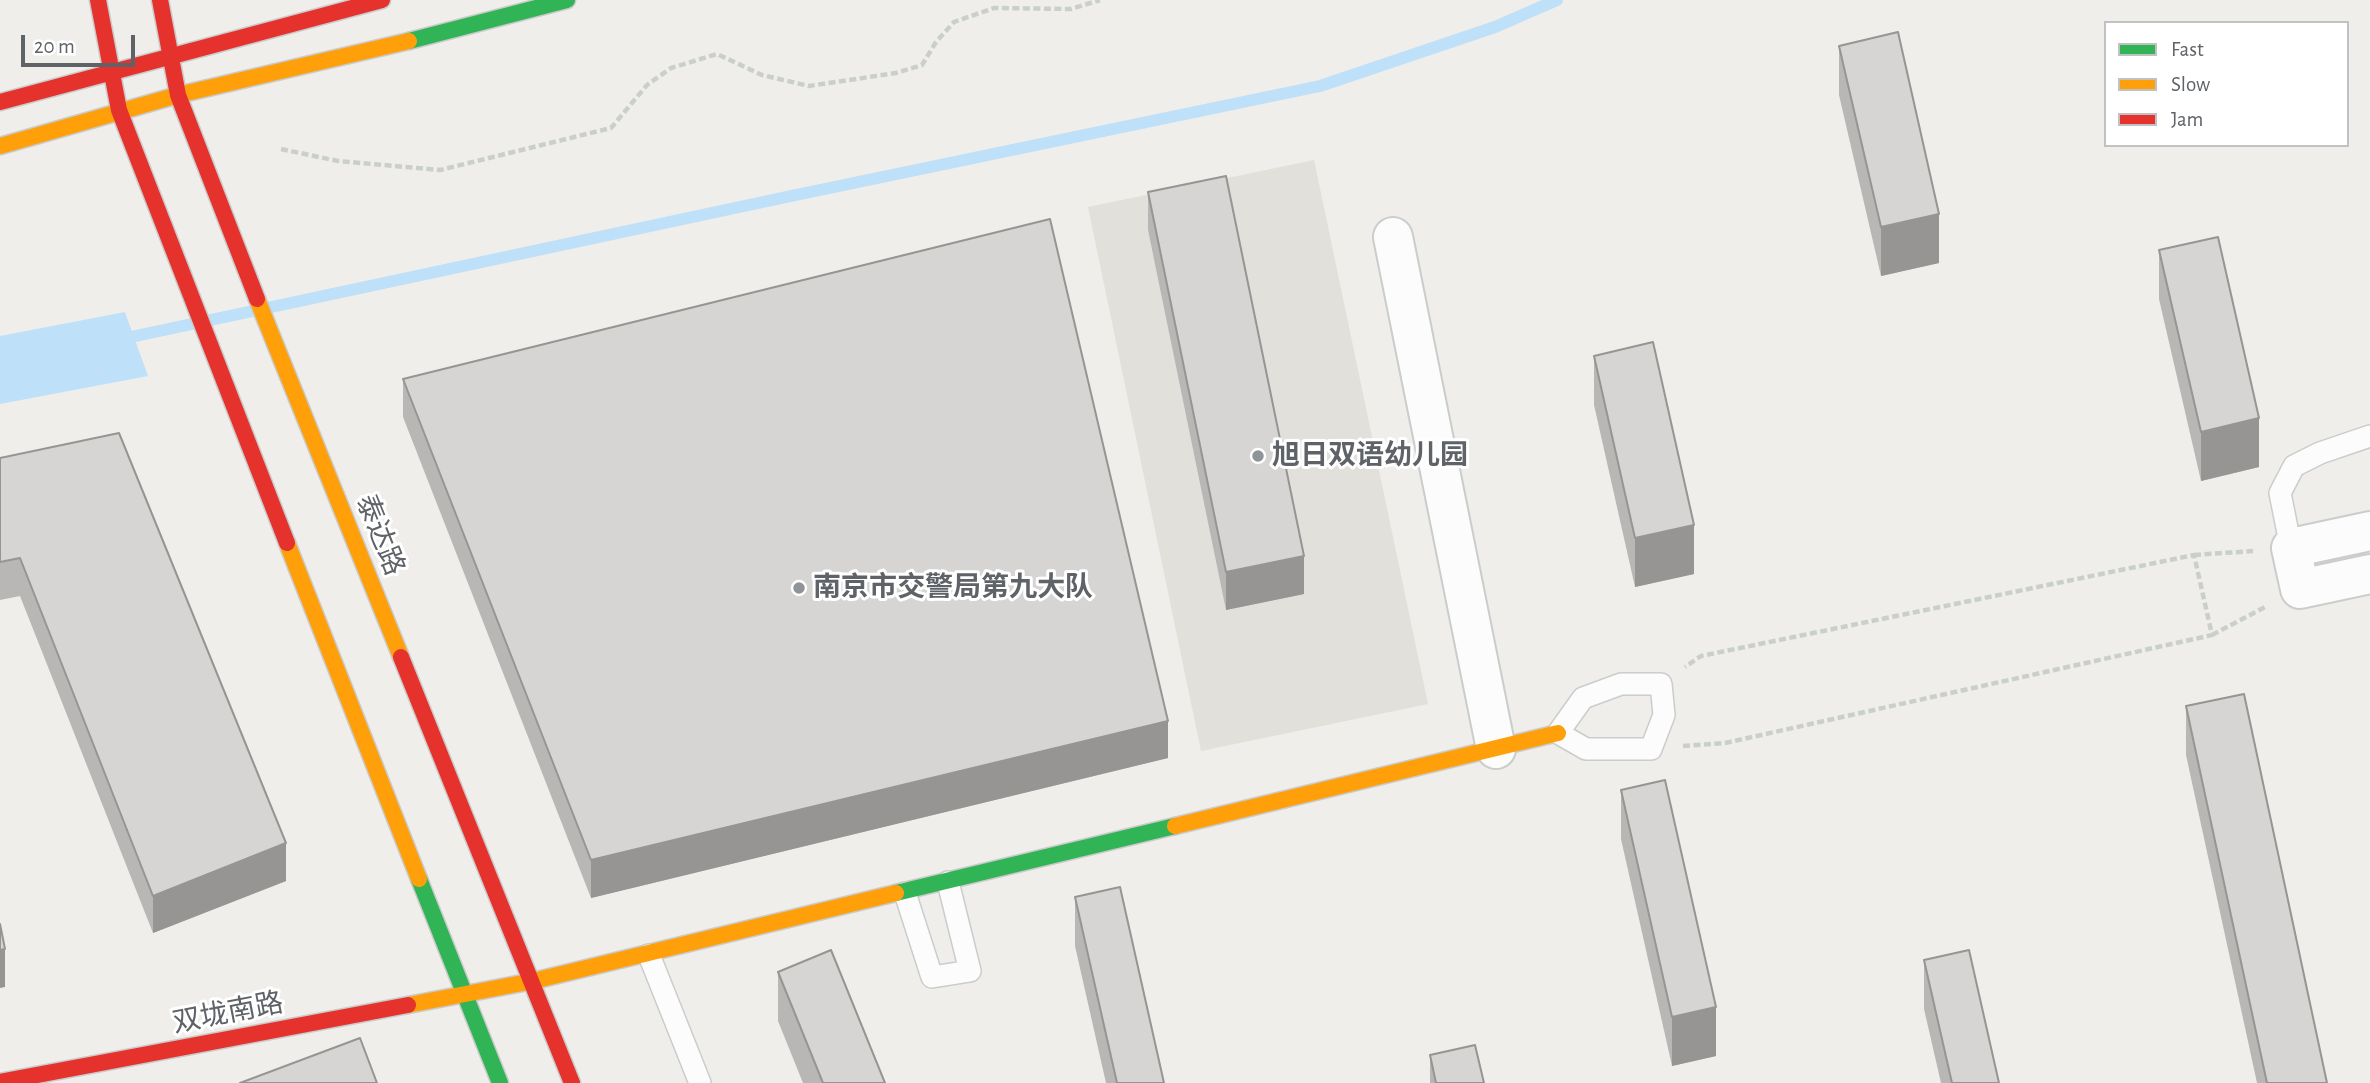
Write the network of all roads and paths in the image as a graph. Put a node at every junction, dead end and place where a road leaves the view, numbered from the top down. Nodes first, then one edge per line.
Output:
1 (98, 0) edge
2 (160, 0) edge
3 (382, 0) edge
4 (566, 0) edge
5 (1100, 0) edge
6 (171, 55) junction
7 (112, 71) junction
8 (178, 95) junction
9 (0, 102) edge
10 (119, 110) junction
11 (0, 146) edge
12 (281, 149) dead end
13 (1393, 237) dead end
14 (2370, 436) edge
15 (2370, 531) edge
16 (2291, 548) junction
17 (2194, 555) junction
18 (2370, 574) edge
19 (2300, 589) junction
20 (2211, 635) junction
21 (1661, 684) junction
22 (1558, 733) junction
23 (1651, 748) junction
24 (1496, 749) junction
25 (948, 883) junction
26 (905, 893) junction
27 (649, 955) junction
28 (533, 981) junction
29 (465, 995) junction
30 (0, 1082) edge
31 (500, 1083) edge
32 (572, 1083) edge
33 (700, 1083) edge

1 - 7 street
2 - 6 street, 泰达路
3 - 6 street
4 - 8 street
5 - 12 path
6 - 7 street
6 - 8 street, 泰达路
7 - 9 street
7 - 10 street
8 - 10 street
8 - 28 street, 泰达路
10 - 11 street
10 - 29 street
13 - 24 street
14 - 16 lane
15 - 16 street
16 - 17 path
16 - 19 street
17 - 20 path
17 - 21 path
18 - 19 street
19 - 20 path
20 - 23 path
21 - 22 lane
21 - 23 lane
22 - 23 lane
22 - 24 street, 双垅南路
24 - 25 street, 双垅南路
25 - 26 street, 双垅南路
25 - 26 lane
26 - 27 street, 双垅南路
27 - 28 street, 双垅南路
27 - 33 lane
28 - 29 street, 双垅南路
28 - 32 street, 泰达路
29 - 30 street, 双垅南路
29 - 31 street

